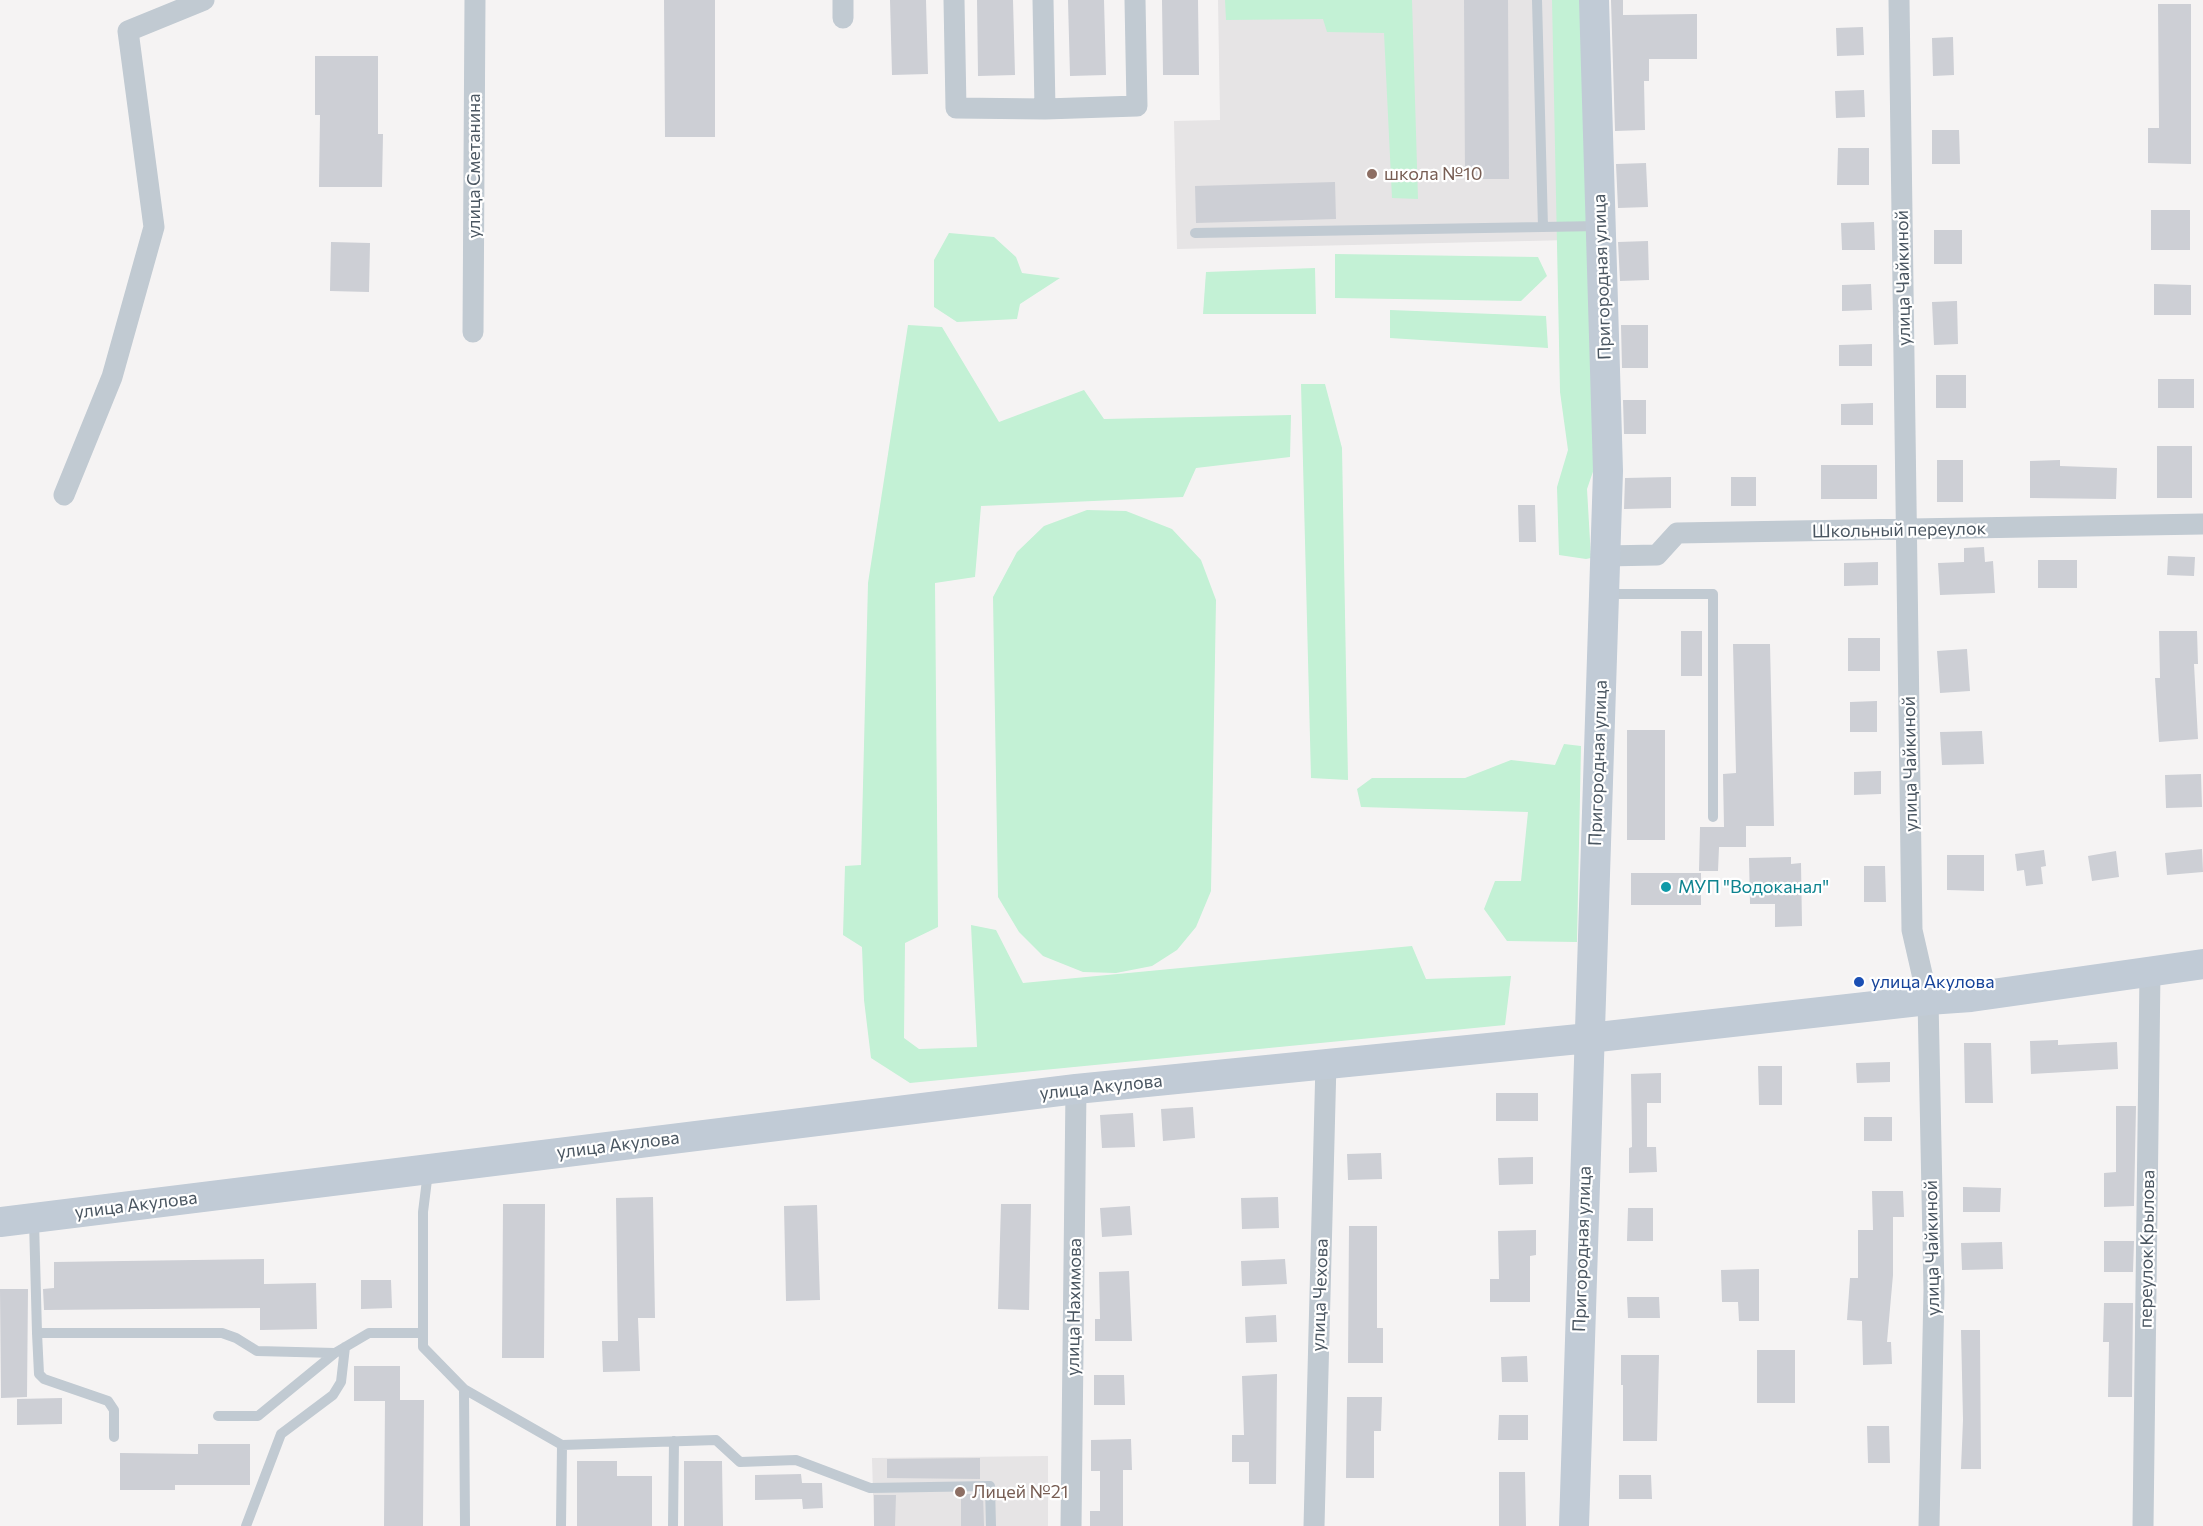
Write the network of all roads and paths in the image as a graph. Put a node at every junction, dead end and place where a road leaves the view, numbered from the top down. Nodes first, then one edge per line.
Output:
1 (204, 0) edge
2 (475, 0) edge
3 (954, 0) edge
4 (1043, 0) edge
5 (1135, 0) edge
6 (1537, 0) edge
7 (1593, 0) edge
8 (1899, 0) edge
9 (1045, 109) junction
10 (1600, 226) junction
11 (1543, 227) junction
12 (1195, 232) dead end
13 (473, 332) dead end
14 (64, 495) dead end
15 (2203, 524) edge
16 (1907, 530) junction
17 (1605, 556) junction
18 (1604, 594) junction
19 (1713, 817) dead end
20 (2203, 964) edge
21 (2150, 972) junction
22 (1928, 1000) junction
23 (1589, 1038) junction
24 (1326, 1063) junction
25 (1076, 1089) junction
26 (429, 1168) junction
27 (34, 1218) junction
28 (0, 1222) edge
29 (37, 1333) junction
30 (423, 1333) junction
31 (340, 1350) junction
32 (464, 1389) junction
33 (218, 1416) dead end
34 (114, 1437) dead end
35 (674, 1441) junction
36 (562, 1445) junction
37 (246, 1526) edge
38 (465, 1526) edge
39 (561, 1526) edge
40 (673, 1526) edge
41 (991, 1526) edge
42 (1071, 1526) edge
43 (1314, 1526) edge
44 (1574, 1526) edge
45 (1929, 1526) edge
46 (2143, 1526) edge

1 - 14 street
2 - 13 street, улица Сметанина
3 - 9 street
4 - 9 street
5 - 9 street
6 - 11 lane
7 - 10 main road, Пригородная улица
8 - 16 street, улица Чайкиной
10 - 11 lane
10 - 17 main road, Пригородная улица
11 - 12 lane
15 - 16 street, Школьный переулок
16 - 17 street, Школьный переулок
16 - 22 street, улица Чайкиной
17 - 18 main road, Пригородная улица
18 - 19 lane
18 - 23 main road, Пригородная улица
20 - 21 main road, улица Акулова
21 - 22 main road, улица Акулова
21 - 46 street, переулок Крылова
22 - 23 main road, улица Акулова
22 - 45 street, улица Чайкиной
23 - 24 main road, улица Акулова
23 - 44 main road, Пригородная улица
24 - 25 main road, улица Акулова
24 - 43 street, улица Чехова
25 - 26 main road, улица Акулова
25 - 42 street, улица Нахимова
26 - 27 main road, улица Акулова
26 - 30 lane
27 - 28 main road, улица Акулова
27 - 29 lane
29 - 31 lane
29 - 34 lane
30 - 31 lane
30 - 32 lane
31 - 33 lane
31 - 37 lane
32 - 36 lane
32 - 38 lane
35 - 36 lane
35 - 40 lane
35 - 41 lane
36 - 39 lane

